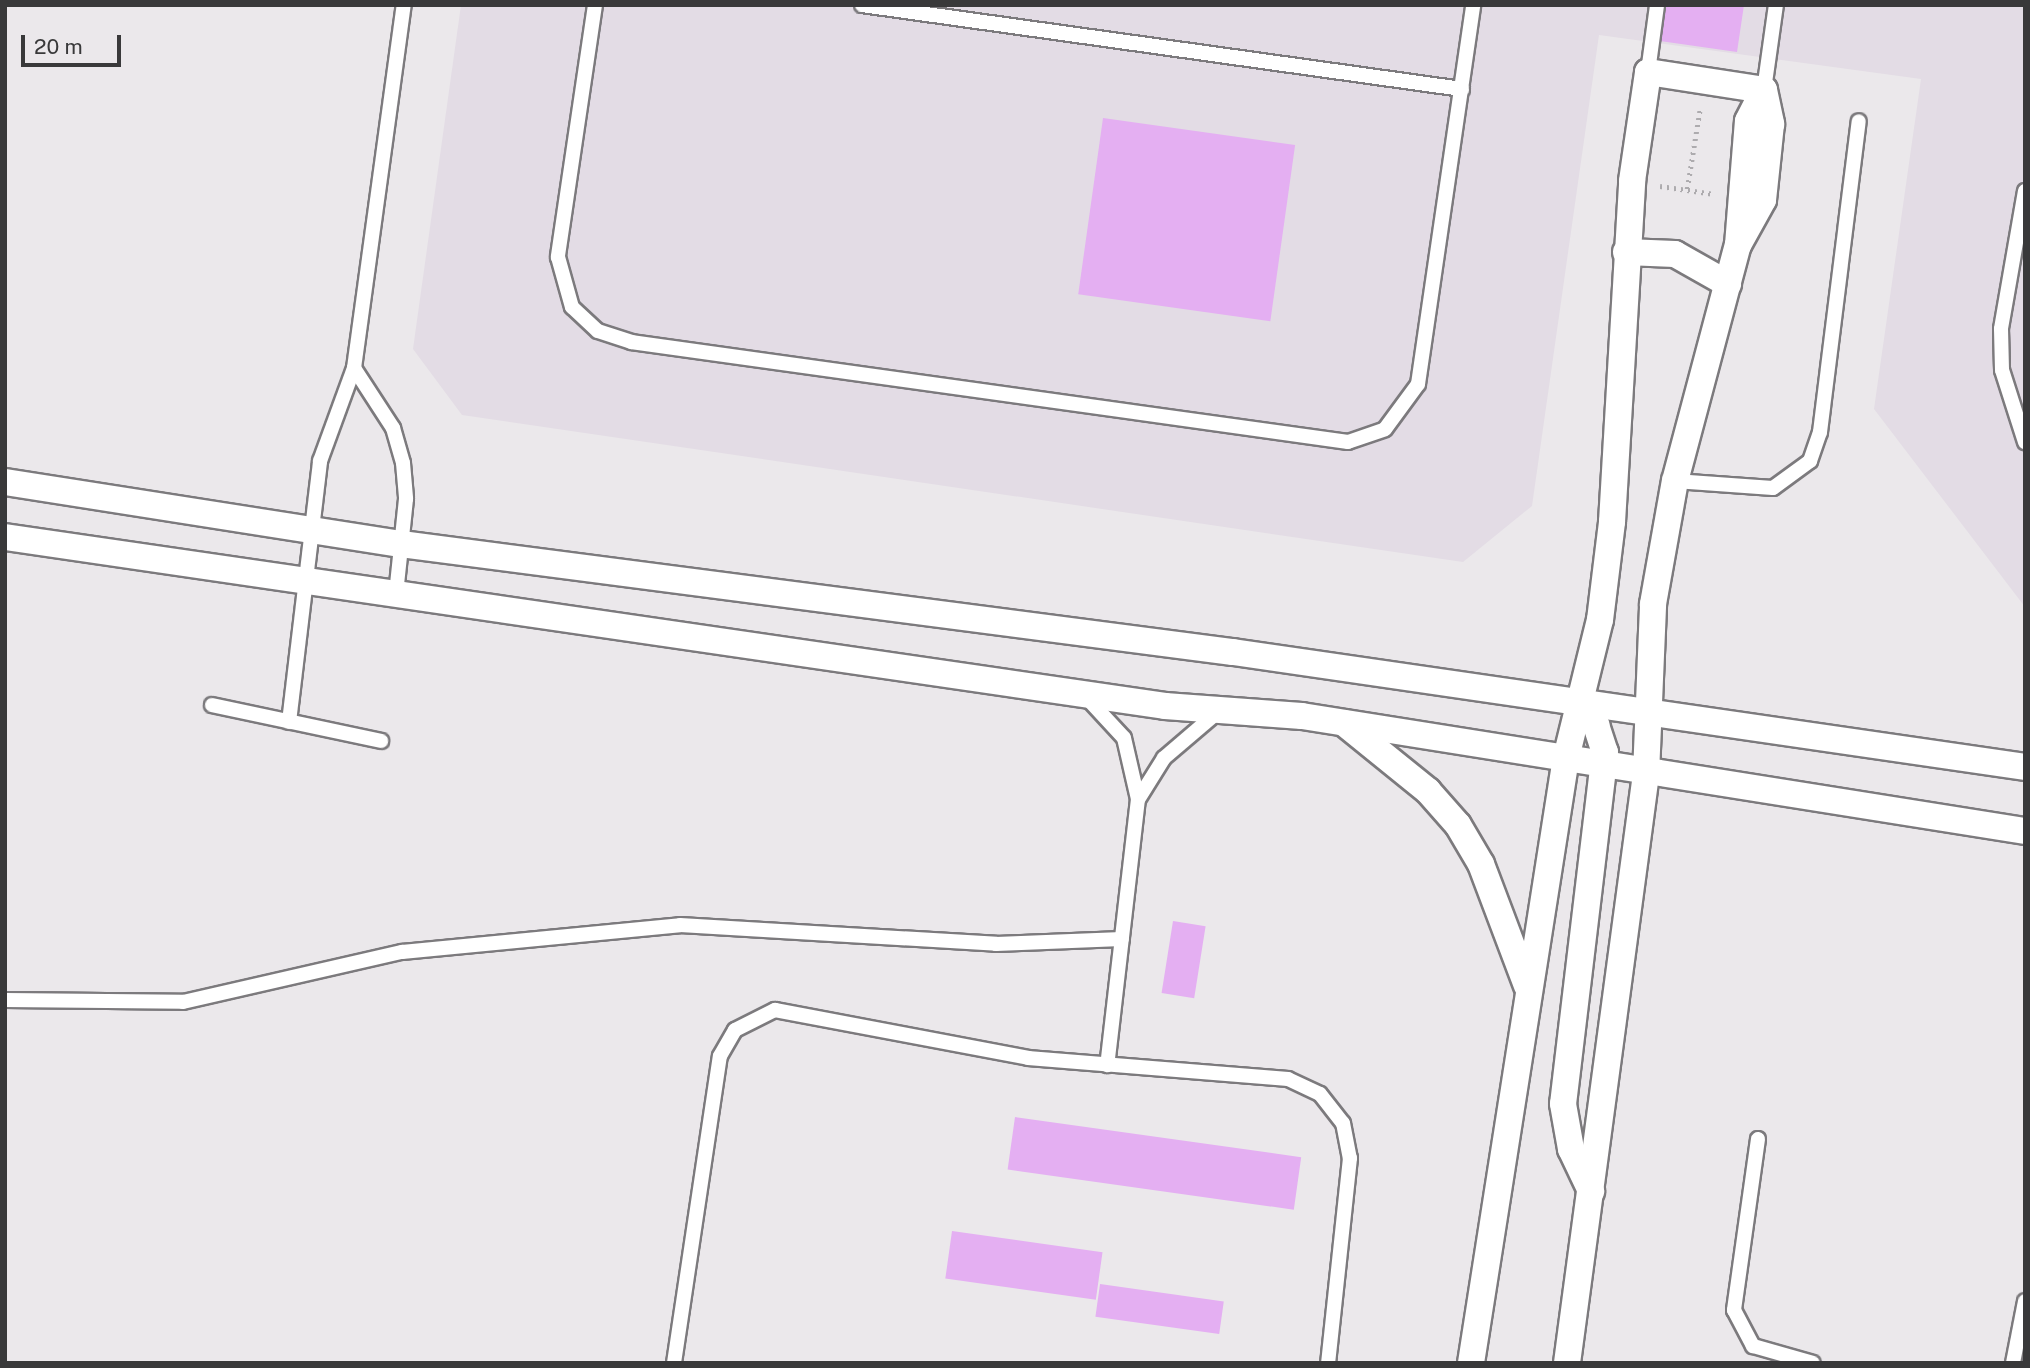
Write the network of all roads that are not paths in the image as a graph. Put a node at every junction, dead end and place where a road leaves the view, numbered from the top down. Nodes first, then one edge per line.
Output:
1 (404, 5) edge
2 (595, 5) edge
3 (862, 5) edge
4 (1473, 5) edge
5 (1657, 5) edge
6 (1776, 5) edge
7 (1648, 72) junction
8 (1461, 89) junction
9 (1764, 90) junction
10 (1859, 121) dead end
11 (2025, 191) edge
12 (1738, 245) junction
13 (1626, 252) junction
14 (1728, 284) junction
15 (354, 368) junction
16 (2025, 442) edge
17 (1675, 481) junction
18 (5, 482) edge
19 (312, 529) junction
20 (5, 537) edge
21 (401, 544) junction
22 (306, 580) junction
23 (397, 594) junction
24 (1080, 694) junction
25 (212, 705) dead end
26 (1577, 705) junction
27 (1220, 711) junction
28 (1650, 717) junction
29 (289, 722) junction
30 (1343, 722) junction
31 (381, 741) dead end
32 (1566, 758) junction
33 (1605, 766) junction
34 (2025, 768) edge
35 (1646, 774) junction
36 (1139, 799) junction
37 (2025, 831) edge
38 (1122, 939) junction
39 (1527, 987) junction
40 (5, 1000) edge
41 (1107, 1065) junction
42 (1758, 1139) dead end
43 (1591, 1191) junction
44 (2025, 1301) edge
45 (674, 1363) edge
46 (1328, 1363) edge
47 (1471, 1363) edge
48 (1567, 1363) edge
49 (1813, 1363) edge
50 (2013, 1363) edge

1 - 15 lane
2 - 8 lane
3 - 8 lane
4 - 8 lane
5 - 7 lane
6 - 9 lane
7 - 9 street
7 - 13 street
9 - 12 street
9 - 12 street
10 - 17 lane
11 - 16 lane
12 - 14 street
13 - 14 street
13 - 26 street
14 - 17 street
15 - 19 lane
15 - 21 lane
17 - 28 street
18 - 19 street
19 - 21 street
19 - 22 lane
20 - 22 street
21 - 23 lane
21 - 26 street
22 - 23 street
22 - 29 lane
23 - 24 street
24 - 27 street
24 - 36 lane
25 - 29 lane
26 - 28 street
26 - 32 street
26 - 33 street
27 - 30 street
27 - 36 lane
28 - 34 street
28 - 35 street
29 - 31 lane
30 - 32 street
30 - 39 street
32 - 33 street
32 - 39 street
33 - 35 street
33 - 43 street
35 - 37 street
35 - 43 street
36 - 38 lane
38 - 40 lane
38 - 41 lane
39 - 47 street
41 - 45 lane
41 - 46 lane
42 - 49 lane
43 - 48 street
44 - 50 lane

